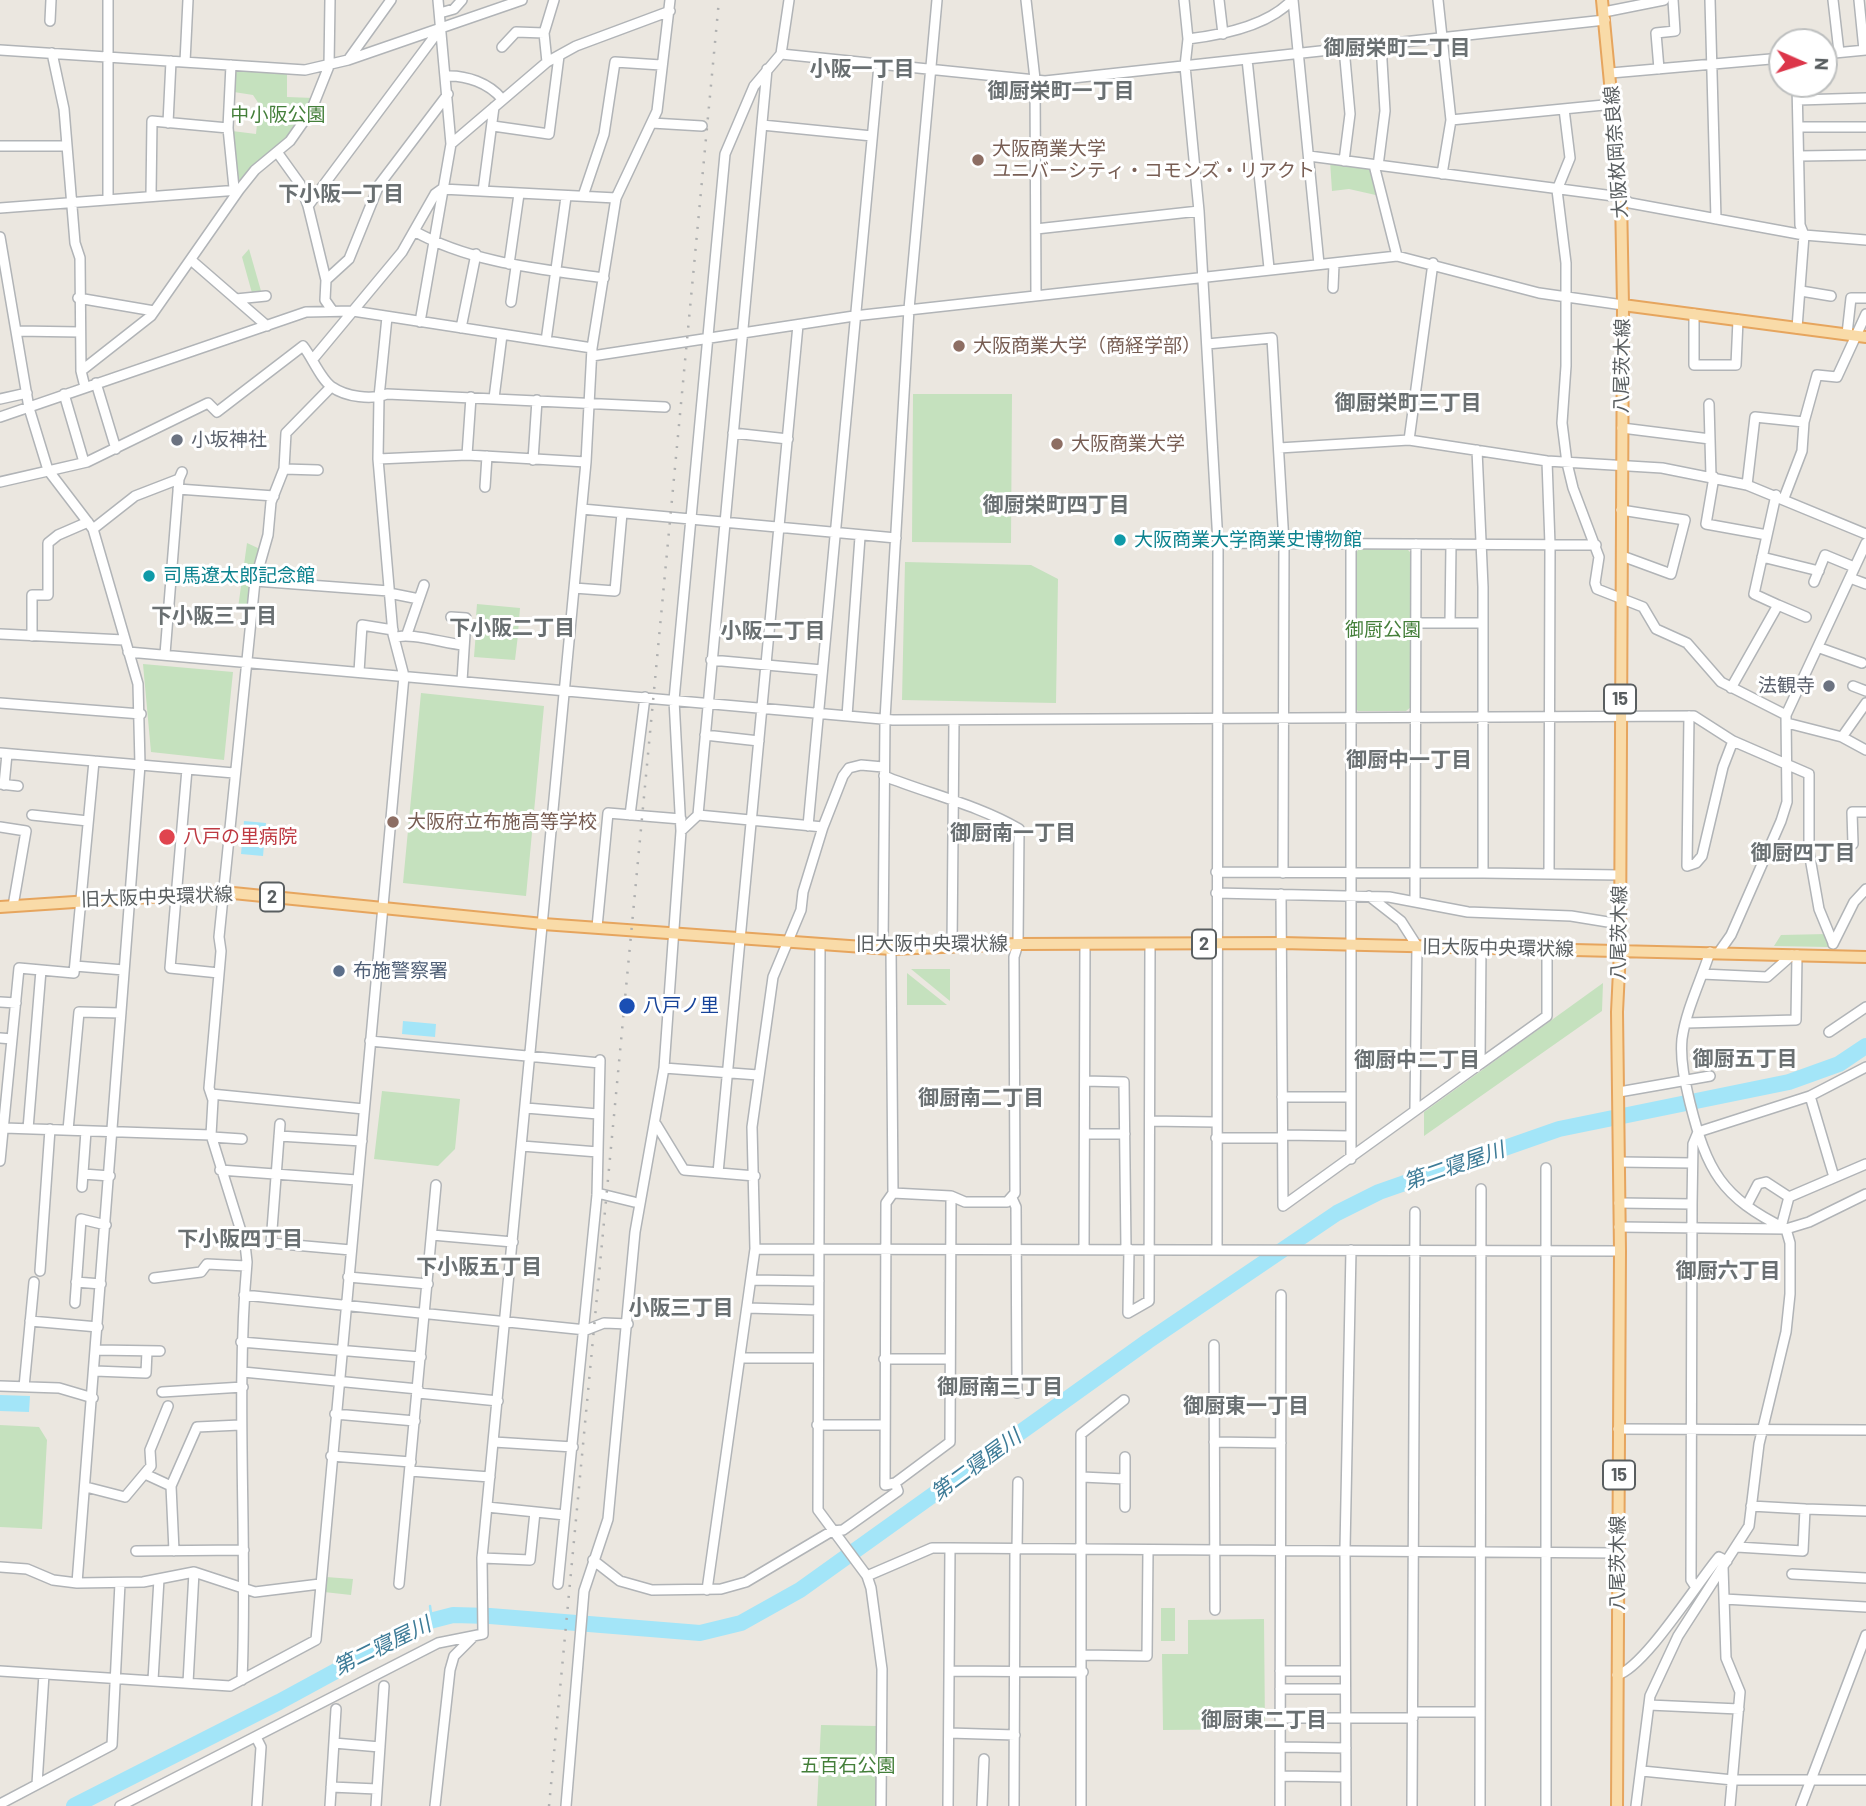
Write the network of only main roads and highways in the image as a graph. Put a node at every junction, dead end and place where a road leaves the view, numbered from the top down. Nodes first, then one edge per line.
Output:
1 (1604, 11) edge
2 (1623, 305) junction
3 (1856, 335) edge
4 (0, 907) edge
5 (1620, 950) junction
6 (1866, 957) edge
7 (1617, 1806) edge

1 - 2 main road, 大阪枚岡奈良線
2 - 3 main road, 八尾茨木線
2 - 5 main road, 八尾茨木線 / 15
4 - 5 main road, 旧大阪中央環状線 / 2
5 - 6 main road, 旧大阪中央環状線 / 2
5 - 7 main road, 八尾茨木線 / 15

